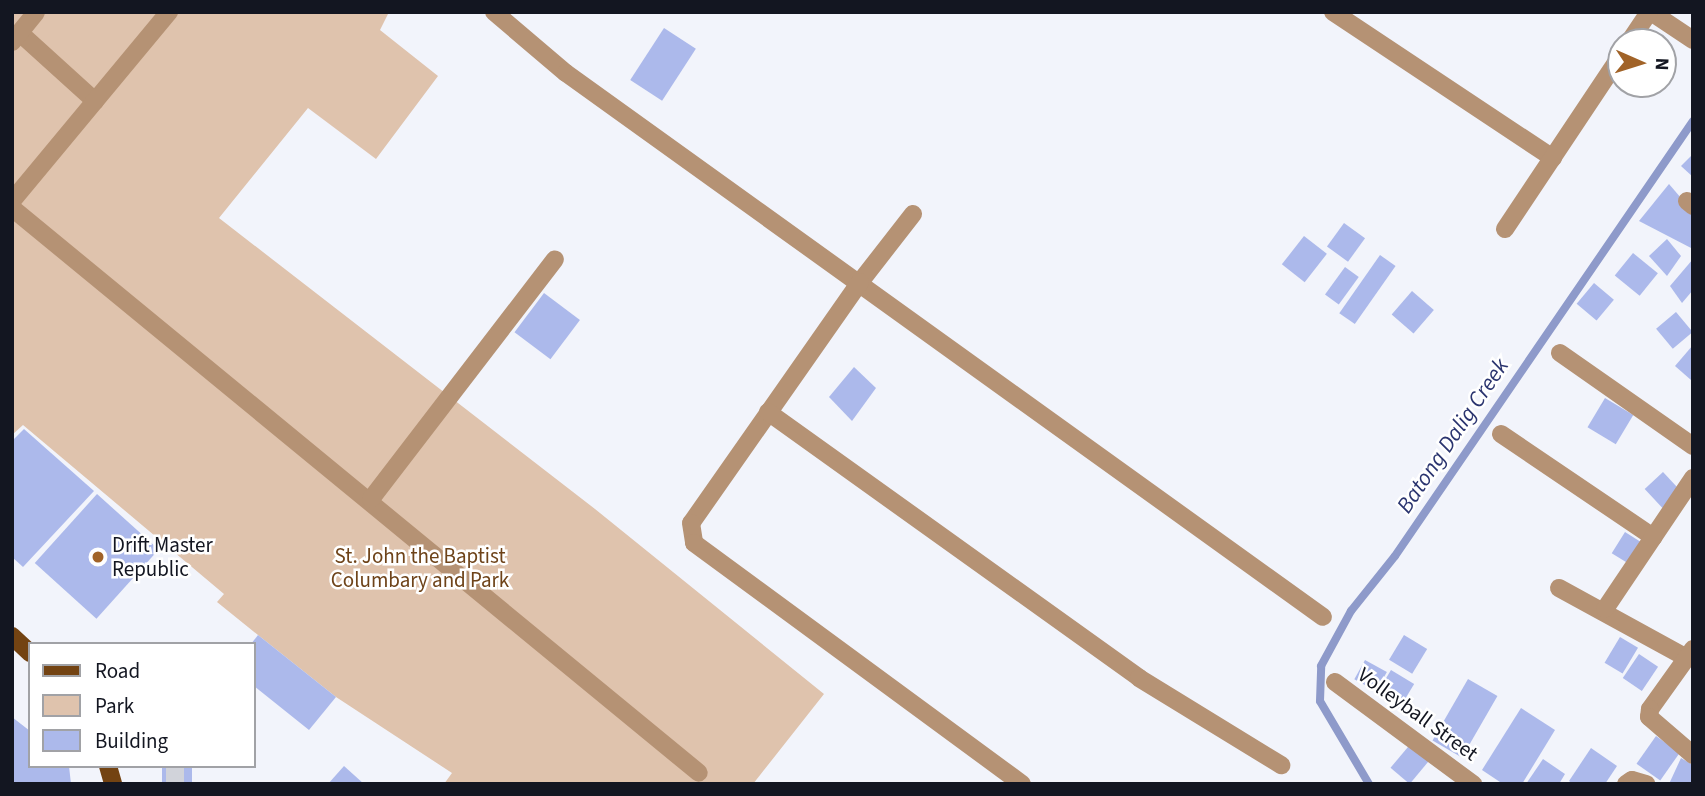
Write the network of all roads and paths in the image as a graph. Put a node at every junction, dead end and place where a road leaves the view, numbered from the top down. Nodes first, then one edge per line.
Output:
1 (36, 12) edge
2 (169, 12) edge
3 (494, 12) edge
4 (1334, 12) edge
5 (1650, 12) edge
6 (1639, 28) edge
7 (16, 38) edge
8 (1693, 40) edge
9 (1607, 76) edge
10 (95, 101) junction
11 (1553, 158) junction
12 (12, 201) edge
13 (12, 208) edge
14 (913, 214) dead end
15 (1504, 229) dead end
16 (555, 259) dead end
17 (860, 282) junction
18 (1560, 353) dead end
19 (768, 412) junction
20 (1501, 434) dead end
21 (1693, 446) edge
22 (1693, 478) edge
23 (371, 499) junction
24 (1653, 537) junction
25 (1559, 587) dead end
26 (1605, 609) junction
27 (1323, 617) dead end
28 (12, 636) edge
29 (28, 651) edge
30 (1690, 654) edge
31 (1335, 682) dead end
32 (1693, 755) edge
33 (1281, 765) dead end
34 (699, 773) dead end
35 (1022, 784) edge
36 (1473, 784) edge

1 - 7 street
2 - 10 street
3 - 17 street
4 - 11 street
5 - 6 street
5 - 8 street
7 - 10 street
9 - 11 street
10 - 12 street
11 - 15 street
13 - 23 street
14 - 17 street
16 - 23 street
17 - 19 street
17 - 27 street
18 - 21 street
19 - 33 street
19 - 35 street
20 - 24 street
22 - 24 street
23 - 34 street
24 - 26 street
25 - 26 street
26 - 30 street
28 - 29 main road
30 - 32 street
31 - 36 street, Volleyball Street

